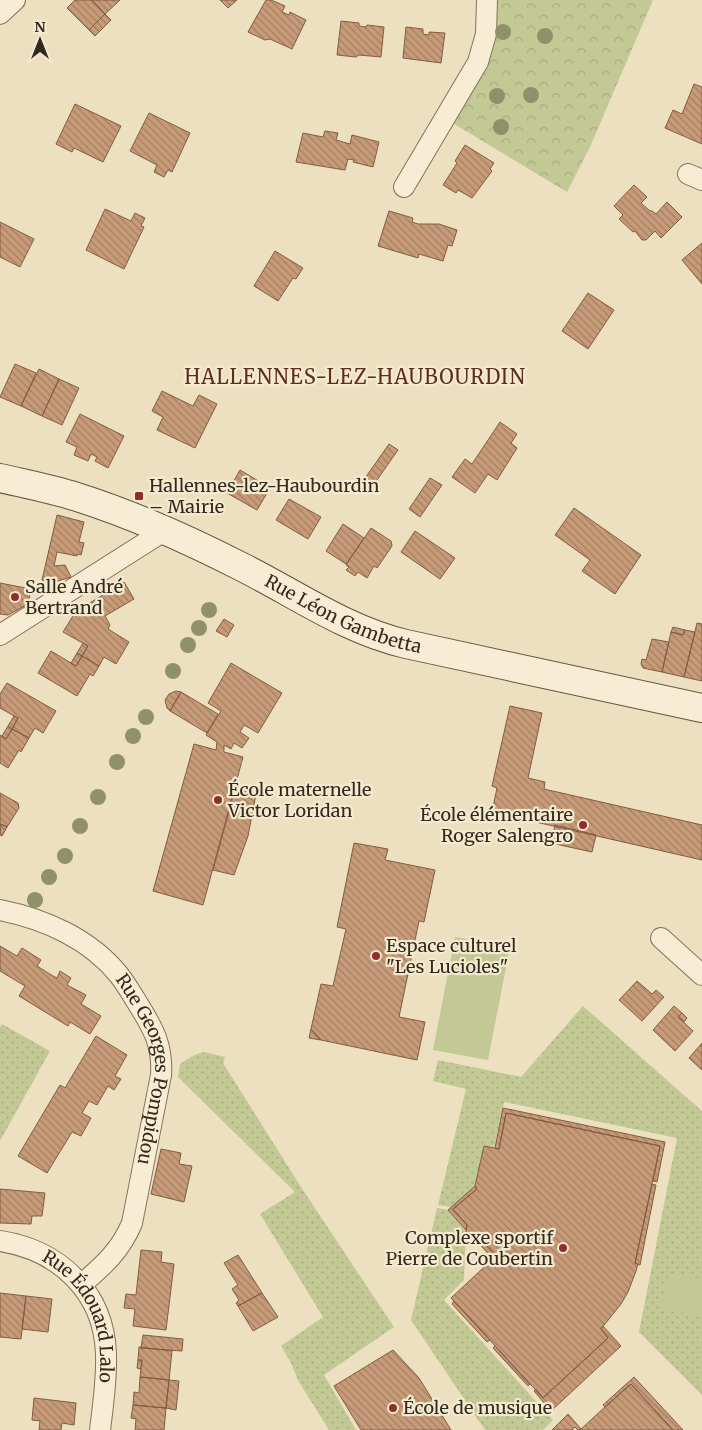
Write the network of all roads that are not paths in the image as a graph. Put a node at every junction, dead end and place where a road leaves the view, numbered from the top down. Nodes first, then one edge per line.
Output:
1 (15, 0) edge
2 (487, 0) edge
3 (0, 14) edge
4 (404, 187) dead end
5 (0, 478) edge
6 (164, 531) junction
7 (0, 635) edge
8 (702, 708) edge
9 (0, 910) edge
10 (661, 938) dead end
11 (702, 975) edge
12 (0, 1241) edge
13 (82, 1284) junction
14 (100, 1430) edge

1 - 3 street
2 - 4 street
5 - 6 street, Rue Léon Gambetta
6 - 7 street
6 - 8 street, Rue Léon Gambetta
9 - 13 street, Rue Georges Pompidou
10 - 11 street
12 - 13 street, Rue Édouard Lalo
13 - 14 street, Rue Édouard Lalo

